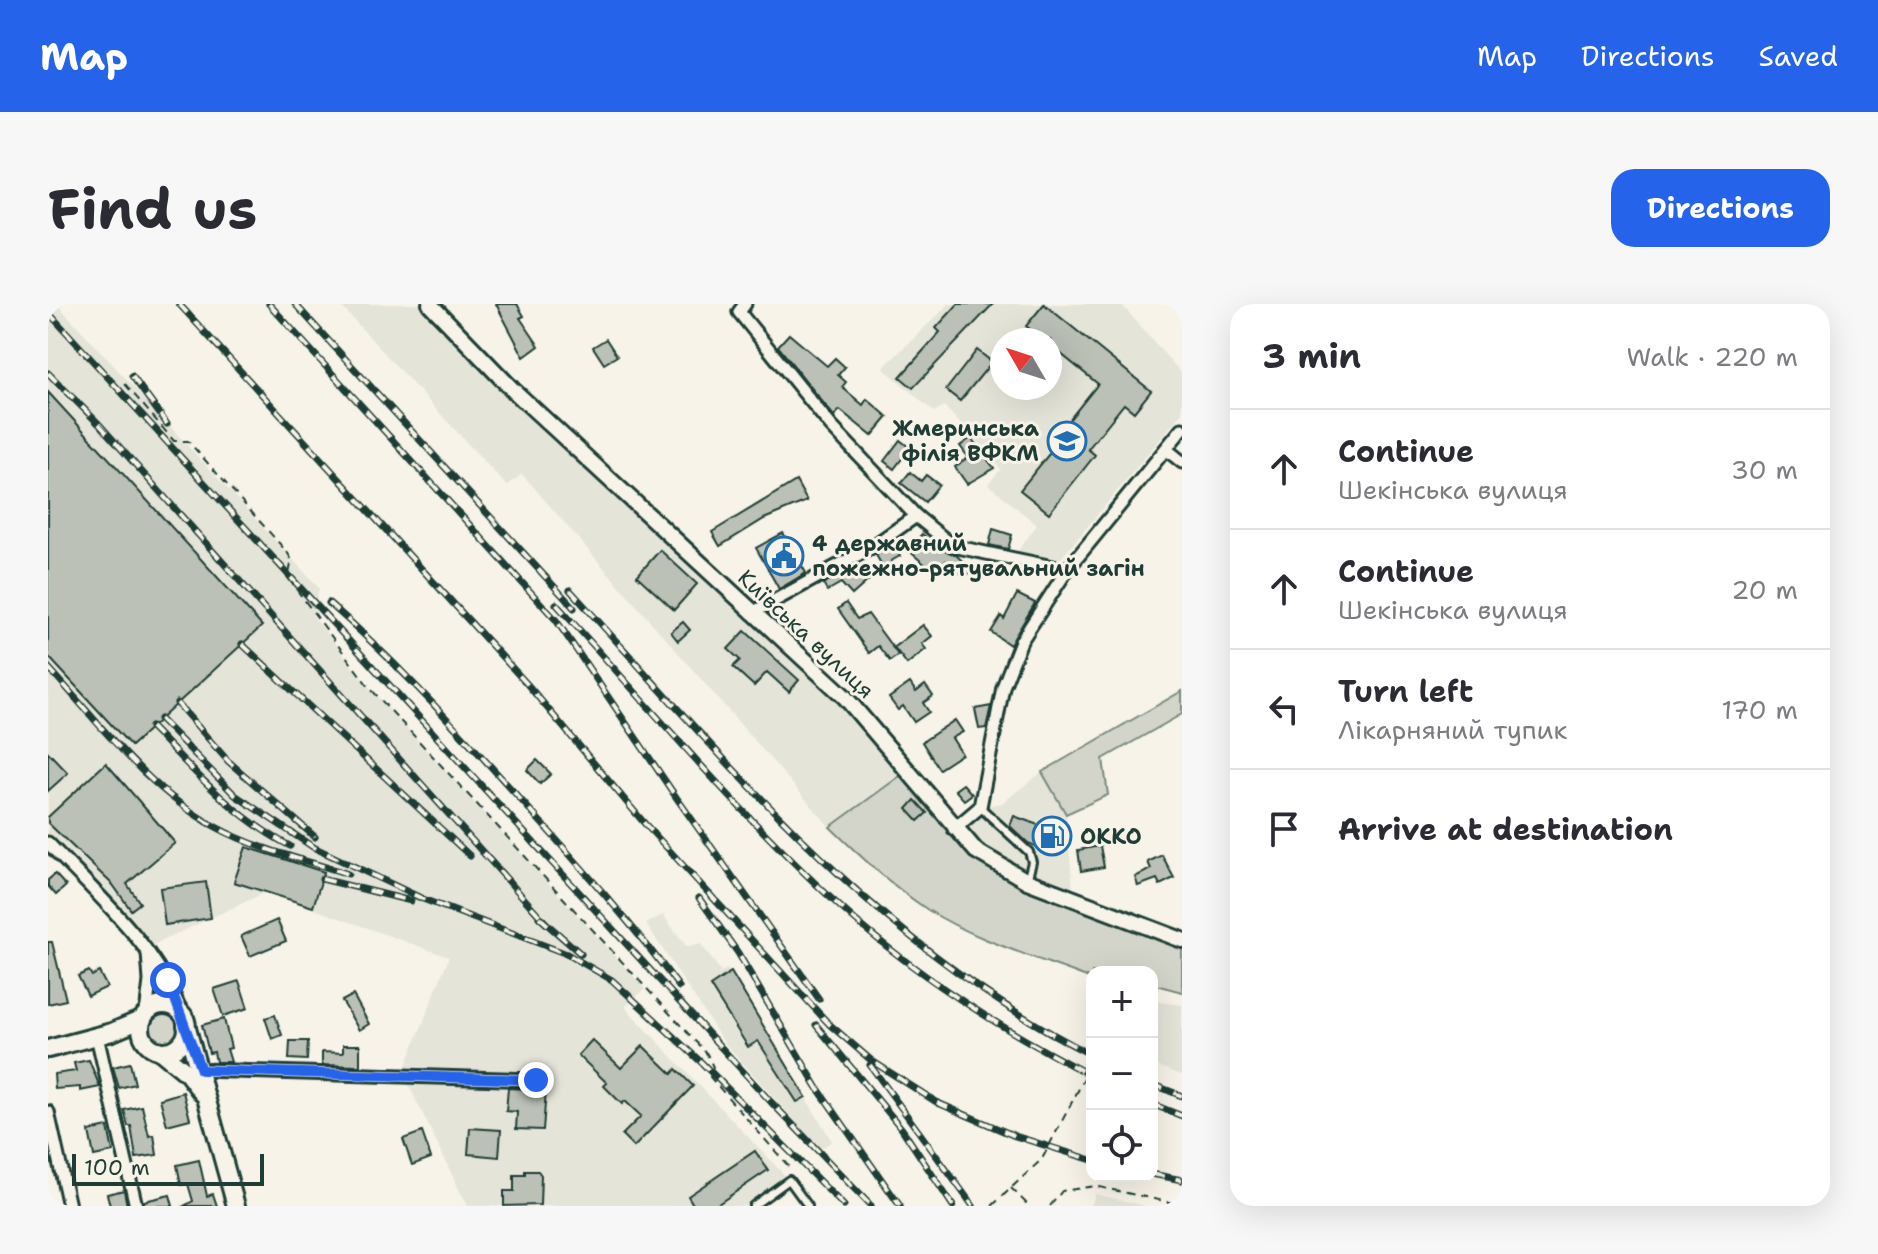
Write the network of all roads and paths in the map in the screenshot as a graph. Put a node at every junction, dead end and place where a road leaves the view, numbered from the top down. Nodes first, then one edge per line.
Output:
1 (430, 304) edge
2 (745, 304) edge
3 (125, 384) dead end
4 (1182, 429) edge
5 (1166, 449) junction
6 (1182, 462) edge
7 (916, 516) junction
8 (1067, 570) junction
9 (752, 613) junction
10 (980, 807) junction
11 (954, 829) junction
12 (48, 843) edge
13 (1027, 881) junction
14 (1182, 940) edge
15 (147, 948) junction
16 (144, 1016) junction
17 (184, 1020) junction
18 (97, 1036) junction
19 (155, 1048) junction
20 (48, 1049) edge
21 (201, 1070) junction
22 (1086, 1075) edge
23 (536, 1080) dead end
24 (207, 1101) junction
25 (48, 1112) edge
26 (791, 1169) dead end
27 (1011, 1188) junction
28 (1182, 1205) edge
29 (69, 1206) edge
30 (136, 1206) edge
31 (236, 1206) edge
32 (753, 1206) edge
33 (808, 1206) edge
34 (992, 1206) edge
35 (1029, 1206) edge
36 (1050, 1206) edge

1 - 9 street, Київська вулиця
2 - 7 street
3 - 26 path
4 - 5 street
5 - 6 street
5 - 8 street
7 - 8 street
7 - 9 street
8 - 10 street
9 - 11 street, Київська вулиця
10 - 11 street
10 - 13 lane
11 - 13 street, Київська вулиця
12 - 15 street
13 - 14 street, Київська вулиця
15 - 16 street
15 - 17 street
16 - 17 main road
16 - 18 main road
16 - 19 main road
17 - 19 main road
17 - 21 main road
18 - 19 main road
18 - 20 main road
18 - 30 street
19 - 24 main road
21 - 23 street
21 - 24 main road
22 - 27 path, bridge
24 - 31 main road
25 - 29 street
27 - 34 path, bridge
27 - 35 path
28 - 36 path
32 - 33 lane

